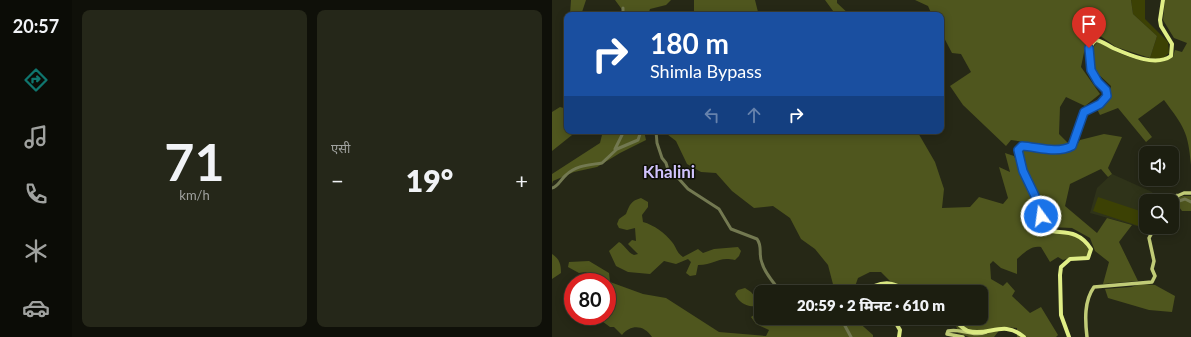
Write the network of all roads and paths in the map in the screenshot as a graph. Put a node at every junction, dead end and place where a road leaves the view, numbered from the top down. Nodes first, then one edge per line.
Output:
1 (1163, 0) edge
2 (623, 8) dead end
3 (623, 12) edge
4 (622, 134) edge
5 (640, 134) edge
6 (657, 134) edge
7 (614, 150) junction
8 (552, 188) edge
9 (1191, 193) edge
10 (1179, 195) edge
11 (1179, 201) edge
12 (1191, 202) edge
13 (1151, 234) edge
14 (776, 285) edge
15 (877, 285) edge
16 (898, 285) edge
17 (845, 325) edge
18 (898, 325) edge
19 (960, 325) edge
20 (986, 332) junction
21 (851, 337) edge
22 (899, 337) edge
23 (963, 337) edge
24 (1024, 337) edge
25 (1069, 337) edge
26 (1087, 337) edge

1 - 25 highway
2 - 3 street
4 - 7 street
5 - 7 street
6 - 14 street
7 - 8 street
9 - 10 main road
11 - 12 street
13 - 26 main road
15 - 16 highway
17 - 21 street
18 - 22 highway
19 - 20 highway
20 - 23 main road
20 - 24 highway

